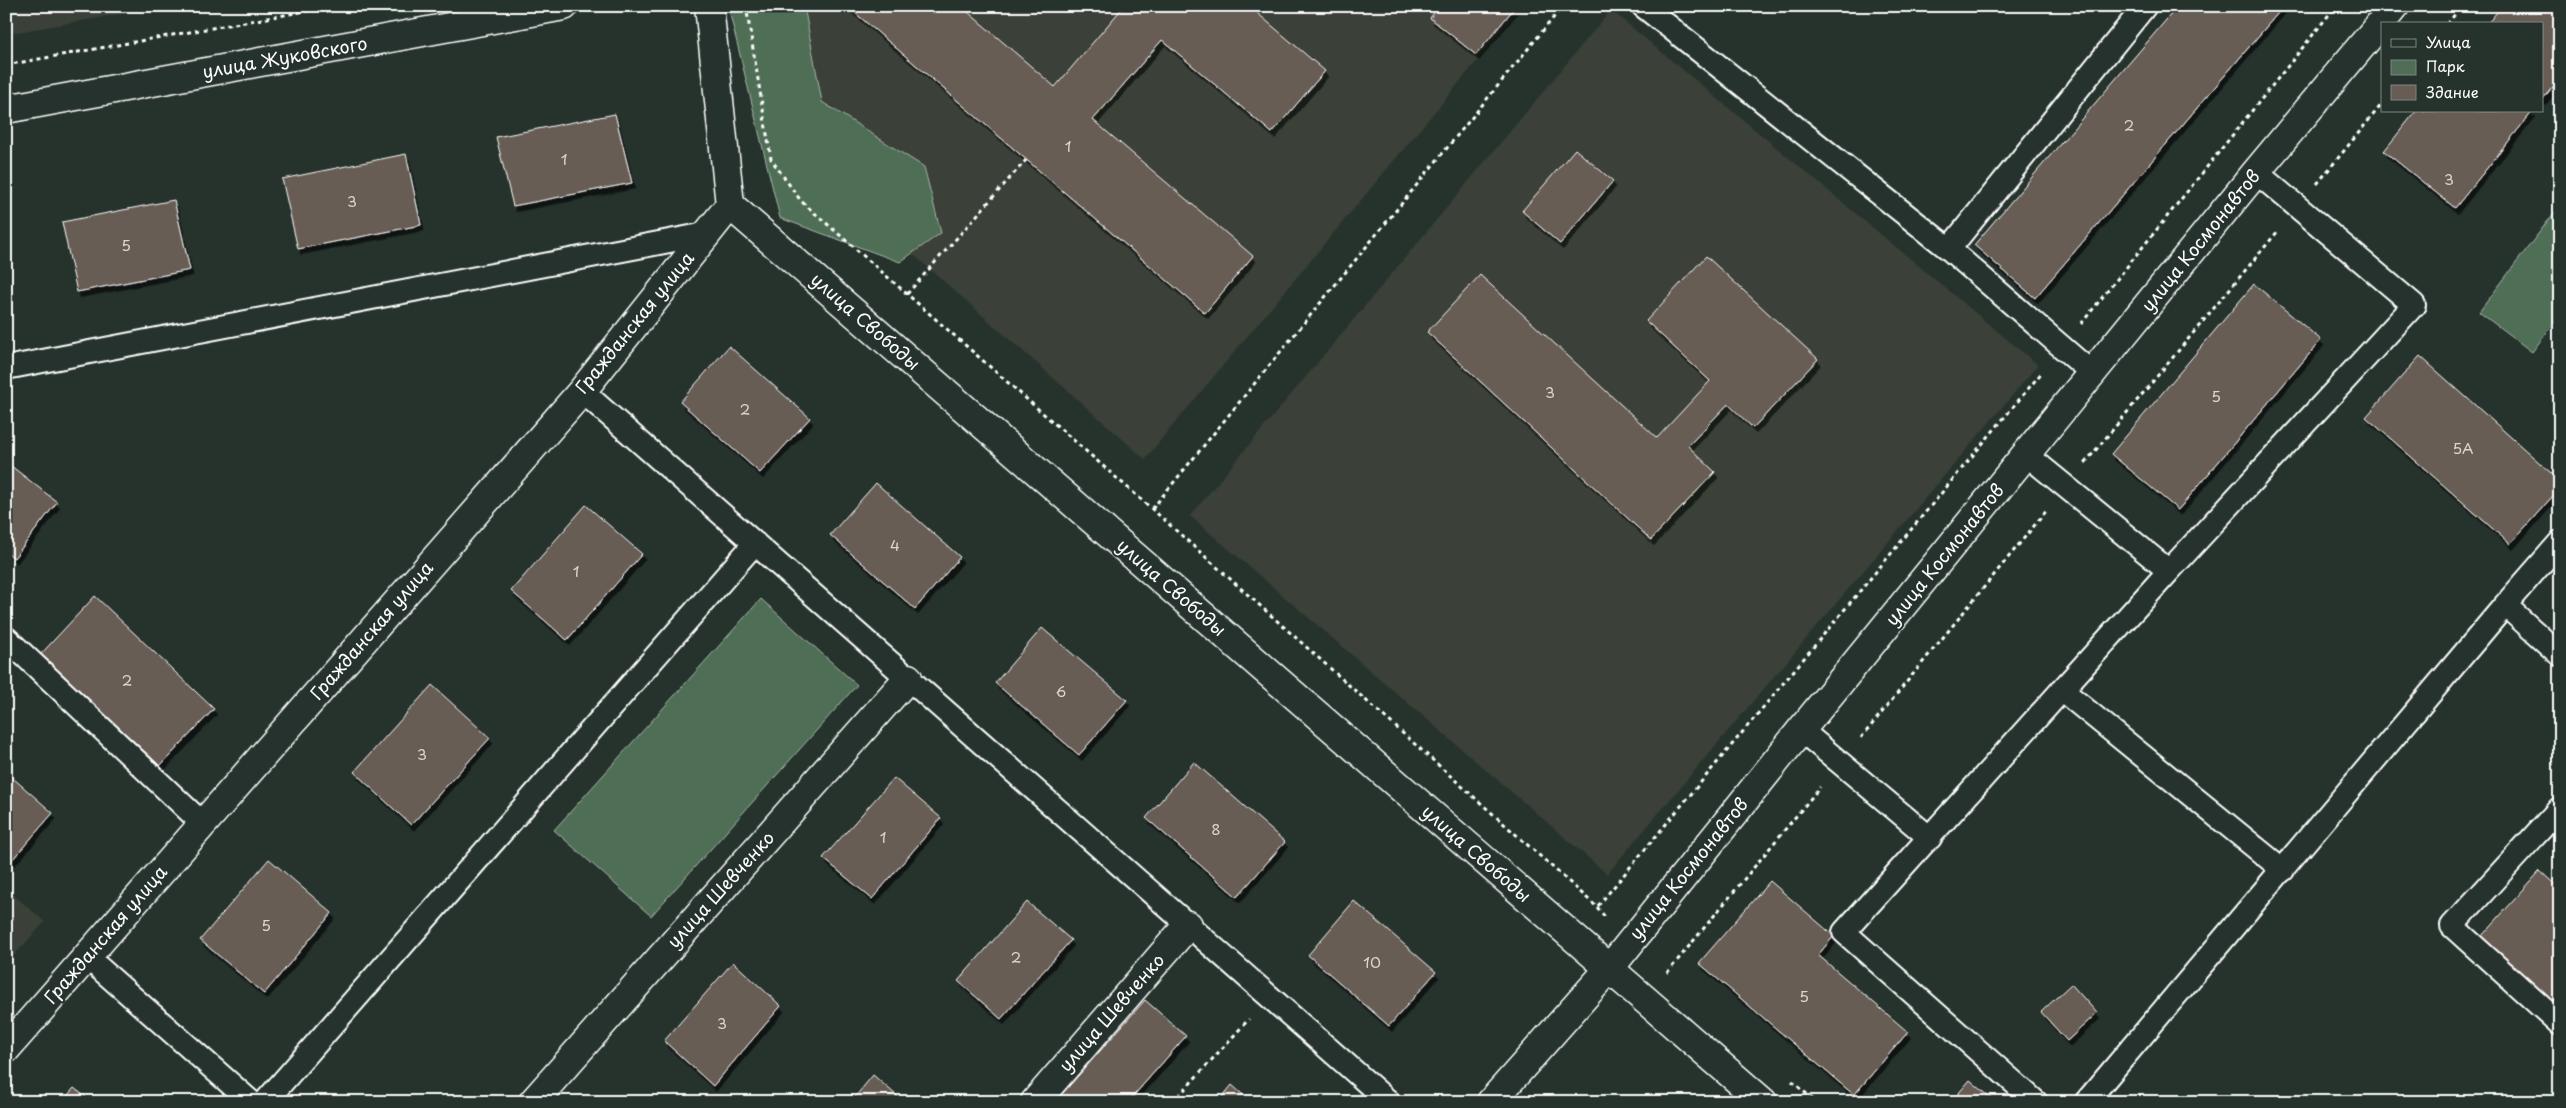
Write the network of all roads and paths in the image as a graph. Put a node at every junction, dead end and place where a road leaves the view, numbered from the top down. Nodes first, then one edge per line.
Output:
1 (334, 6) edge
2 (564, 6) edge
3 (708, 6) edge
4 (746, 6) edge
5 (1563, 6) edge
6 (1643, 6) edge
7 (2144, 6) edge
8 (2336, 6) edge
9 (2396, 6) edge
10 (2462, 6) edge
11 (2383, 22) edge
12 (2450, 22) edge
13 (2381, 24) edge
14 (6, 65) edge
15 (2381, 105) edge
16 (6, 109) edge
17 (1026, 160) dead end
18 (2256, 172) junction
19 (730, 205) junction
20 (2298, 207) junction
21 (706, 234) junction
22 (1949, 249) junction
23 (907, 294) junction
24 (2063, 347) junction
25 (6, 368) edge
26 (2093, 374) junction
27 (582, 391) junction
28 (2027, 455) junction
29 (2082, 467) dead end
30 (2051, 505) dead end
31 (1152, 509) junction
32 (2560, 542) edge
33 (756, 544) junction
34 (2169, 571) junction
35 (2506, 605) junction
36 (6, 638) edge
37 (2560, 655) edge
38 (908, 678) junction
39 (2063, 691) junction
40 (1801, 730) junction
41 (1839, 764) junction
42 (2557, 817) edge
43 (203, 824) junction
44 (1930, 838) junction
45 (2283, 870) junction
46 (1188, 925) junction
47 (87, 957) junction
48 (1609, 969) junction
49 (1667, 974) dead end
50 (1270, 996) junction
51 (2560, 1024) edge
52 (6, 1049) edge
53 (251, 1102) edge
54 (265, 1102) edge
55 (533, 1102) edge
56 (1035, 1102) edge
57 (1177, 1102) edge
58 (1390, 1102) edge
59 (1491, 1102) edge
60 (1763, 1102) edge
61 (2036, 1102) edge
62 (2086, 1102) edge

1 - 14 path
2 - 16 street, улица Жуковского
3 - 19 street
4 - 23 path
5 - 31 path
6 - 22 lane
7 - 22 lane
8 - 24 path
9 - 11 street, улица Космонавтов
10 - 12 path
13 - 18 street, улица Космонавтов
15 - 20 path
17 - 23 path
18 - 20 lane
18 - 26 street, улица Космонавтов
19 - 21 street, Гражданская улица
19 - 48 street, улица Свободы
20 - 29 path
20 - 34 lane
21 - 25 lane
21 - 27 street, Гражданская улица
22 - 24 lane
23 - 31 path
24 - 26 lane
24 - 31 path
26 - 28 street, улица Космонавтов
27 - 33 lane
27 - 43 street, Гражданская улица
28 - 34 lane
28 - 40 street, улица Космонавтов
30 - 41 path
32 - 35 lane
33 - 38 lane
33 - 54 lane
34 - 39 lane
35 - 37 lane
35 - 45 lane
36 - 43 lane
38 - 46 lane
38 - 55 street, улица Шевченко
39 - 44 lane
39 - 45 lane
40 - 41 lane
40 - 48 street, улица Космонавтов
41 - 44 lane
41 - 49 path
42 - 51 lane
43 - 47 street, Гражданская улица
44 - 61 lane
45 - 62 lane
46 - 50 lane
46 - 56 street, улица Шевченко
47 - 52 street, Гражданская улица
47 - 53 lane
48 - 59 street, улица Космонавтов
48 - 60 street, улица Свободы
50 - 57 path
50 - 58 lane

